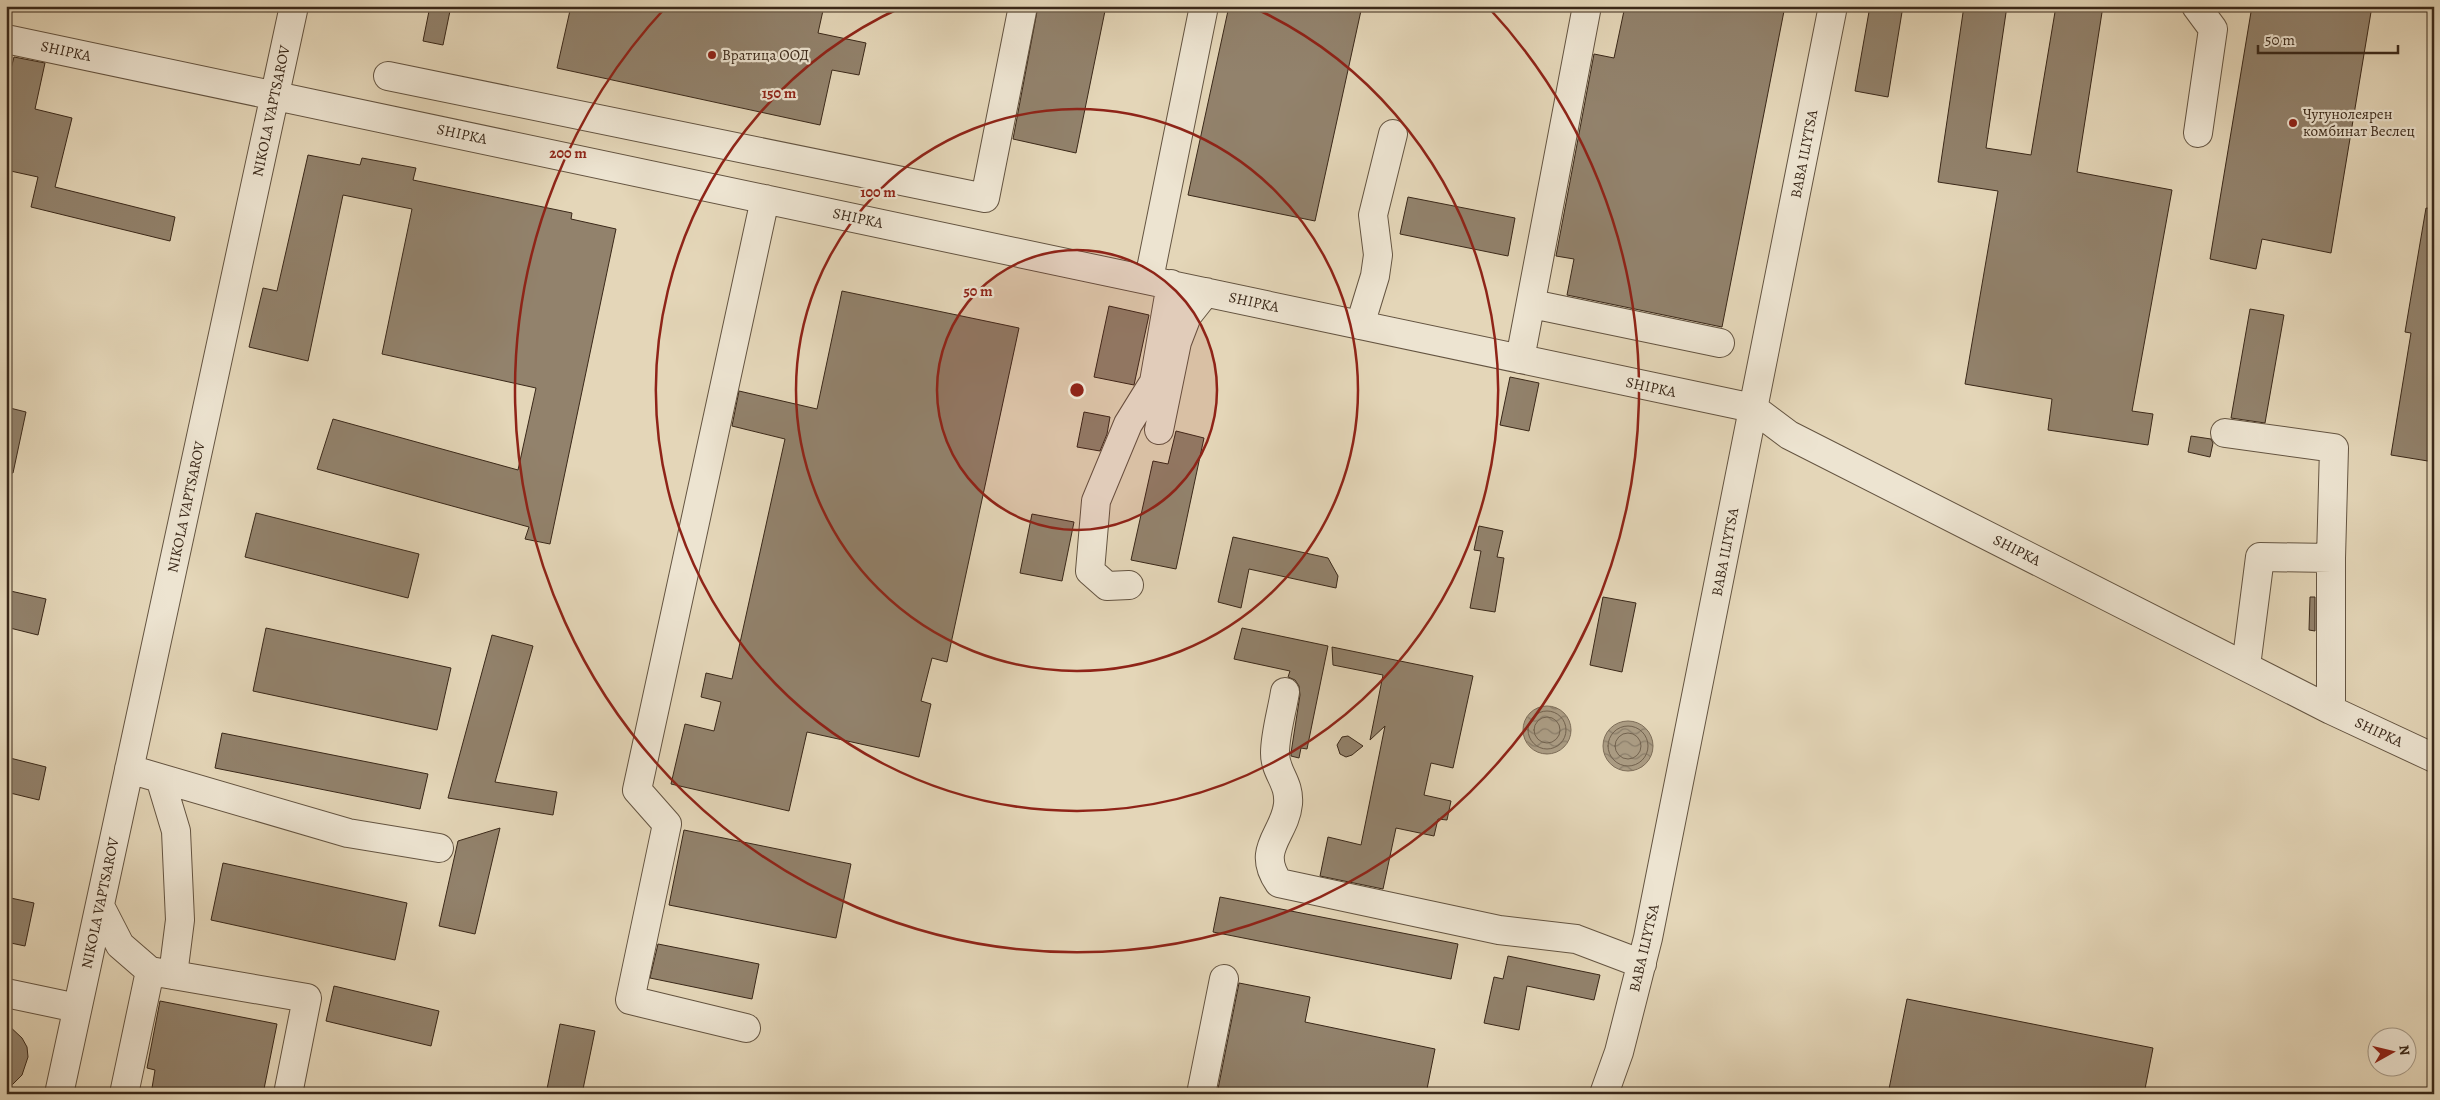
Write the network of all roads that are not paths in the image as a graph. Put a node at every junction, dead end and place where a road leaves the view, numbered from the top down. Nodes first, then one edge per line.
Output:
1 (294, 6) edge
2 (1023, 6) edge
3 (1204, 6) edge
4 (1587, 6) edge
5 (1833, 6) edge
6 (2196, 6) edge
7 (6, 39) edge
8 (388, 76) dead end
9 (275, 95) junction
10 (2198, 133) dead end
11 (1393, 134) dead end
12 (766, 199) junction
13 (1160, 282) junction
14 (1206, 292) junction
15 (1532, 304) junction
16 (1360, 325) junction
17 (1720, 343) dead end
18 (1520, 359) junction
19 (1753, 408) junction
20 (1159, 430) dead end
21 (2225, 433) dead end
22 (2331, 558) junction
23 (1129, 585) dead end
24 (2246, 666) junction
25 (1285, 692) dead end
26 (2331, 710) junction
27 (2434, 758) edge
28 (129, 769) junction
29 (160, 778) junction
30 (439, 848) dead end
31 (100, 906) junction
32 (1642, 964) junction
33 (161, 973) junction
34 (1224, 979) dead end
35 (6, 993) edge
36 (77, 1008) junction
37 (746, 1028) dead end
38 (59, 1094) edge
39 (124, 1094) edge
40 (288, 1094) edge
41 (1201, 1094) edge
42 (1604, 1094) edge

1 - 9 street, NIKOLA VAPTSAROV
2 - 8 street
3 - 13 street
4 - 15 street
5 - 19 street, BABA ILIYTSA
6 - 10 street
7 - 9 street, SHIPKA
9 - 12 street, SHIPKA
9 - 28 street, NIKOLA VAPTSAROV
11 - 16 street
12 - 13 street, SHIPKA
12 - 37 street
13 - 14 street, SHIPKA
13 - 23 street
14 - 16 street, SHIPKA
14 - 20 street
15 - 17 street
15 - 18 street
16 - 18 street, SHIPKA
18 - 19 street, SHIPKA
19 - 24 street, SHIPKA
19 - 32 street, BABA ILIYTSA
21 - 22 street
22 - 24 street
22 - 26 street
24 - 26 street, SHIPKA
25 - 32 street
26 - 27 street, SHIPKA
28 - 29 street
28 - 31 street, NIKOLA VAPTSAROV
29 - 30 street
29 - 33 street
31 - 33 street
31 - 36 street, NIKOLA VAPTSAROV
32 - 42 street, BABA ILIYTSA
33 - 39 street
33 - 40 street
34 - 41 street
35 - 36 street
36 - 38 street, NIKOLA VAPTSAROV

